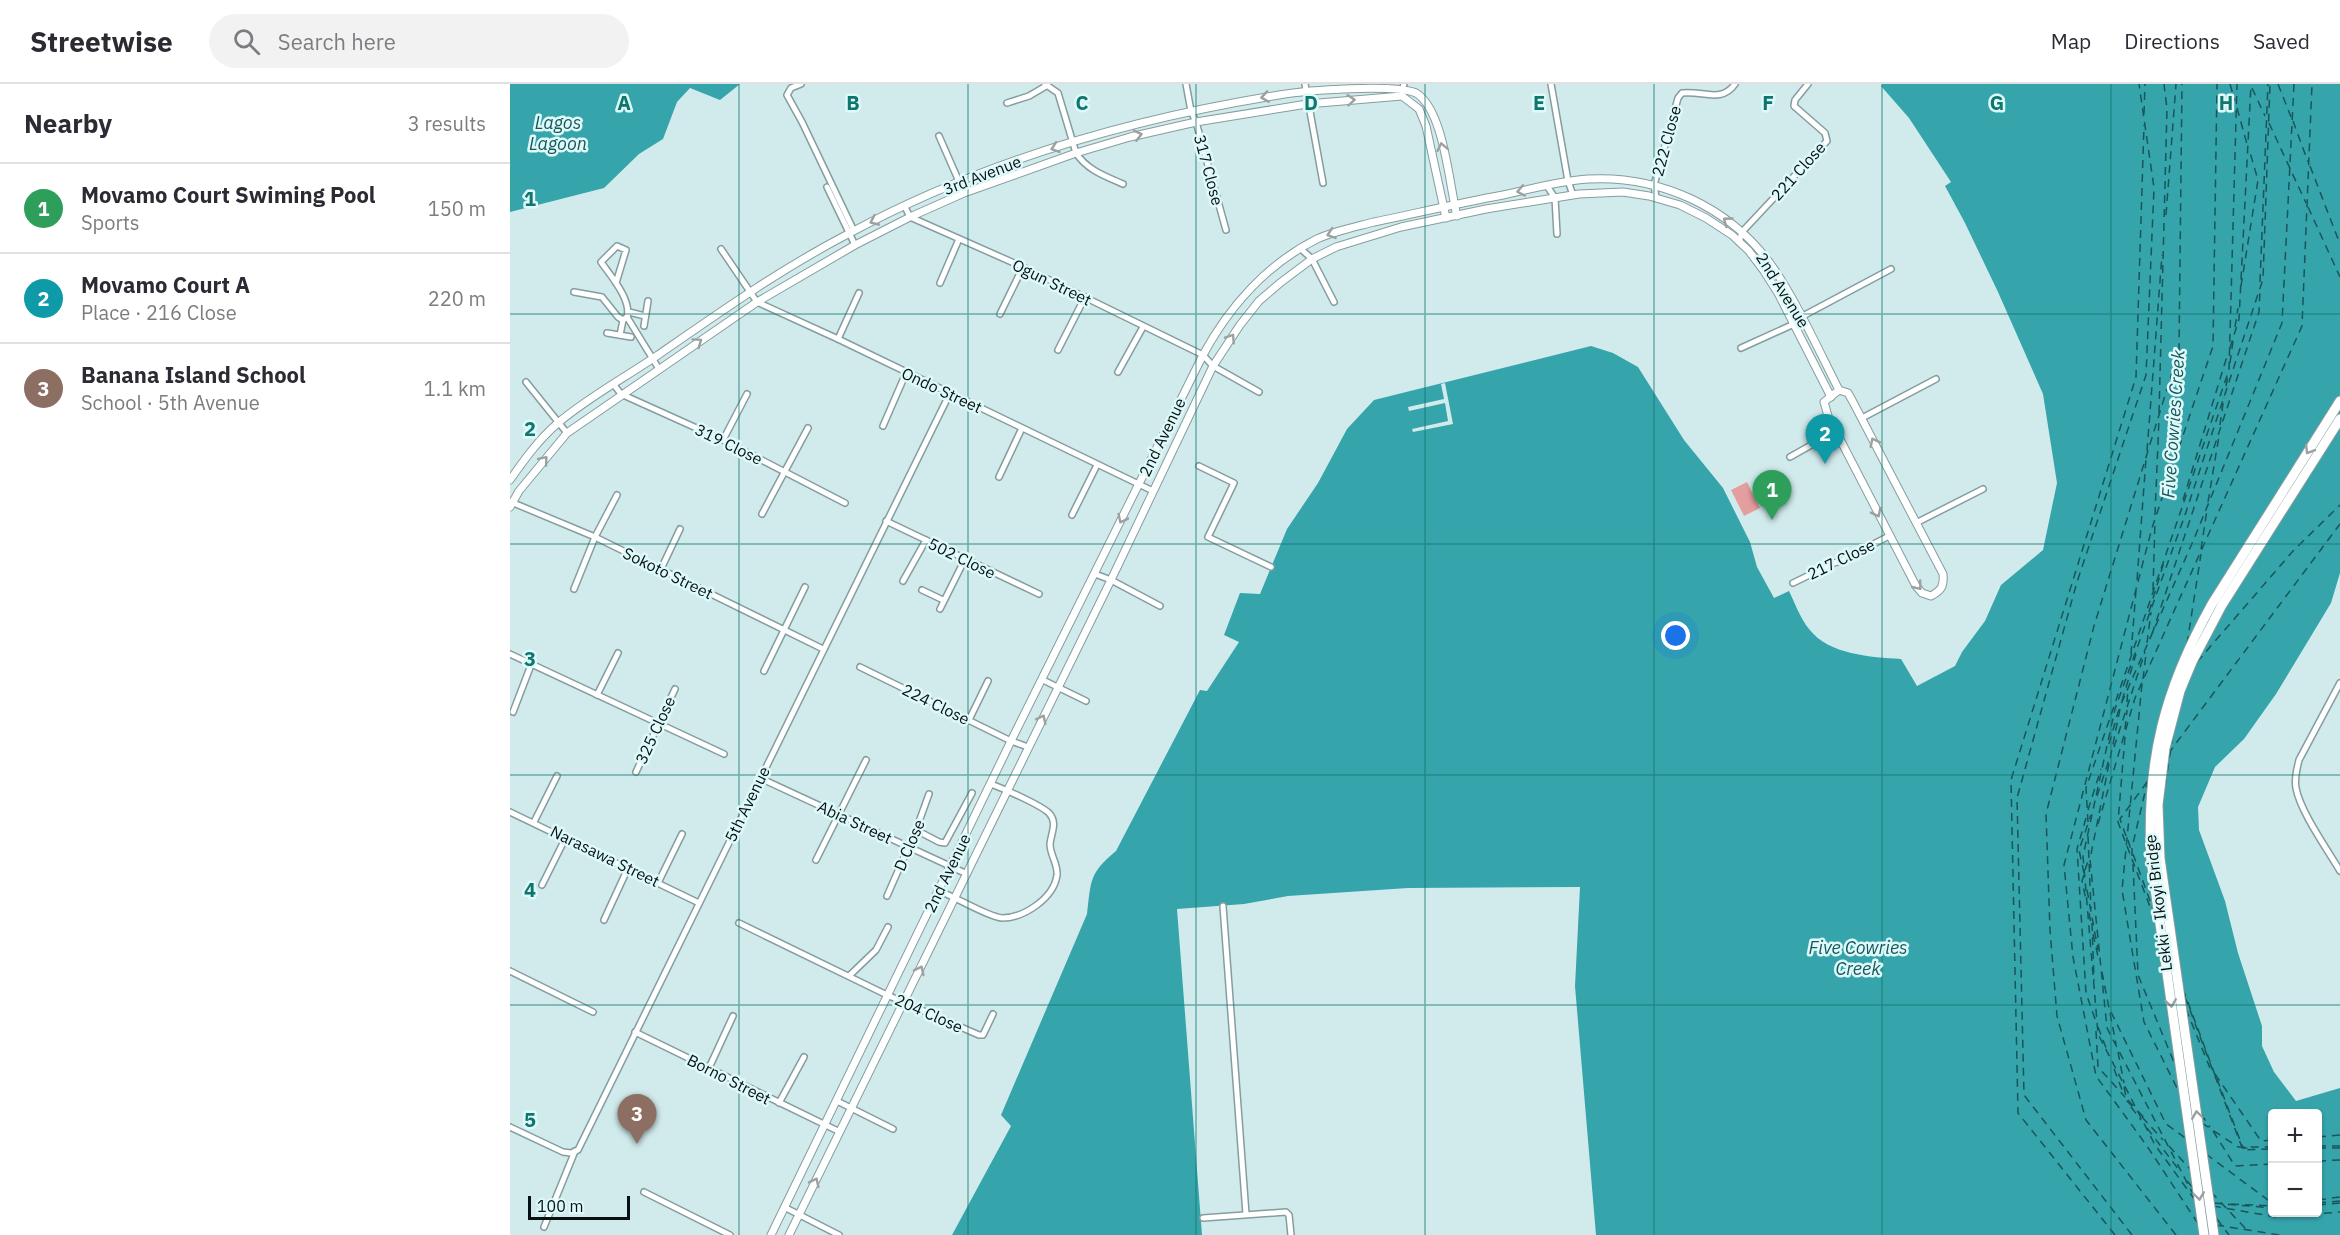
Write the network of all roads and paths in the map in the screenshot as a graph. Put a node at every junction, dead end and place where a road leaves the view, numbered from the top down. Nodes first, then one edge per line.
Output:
1 (801, 84) edge
2 (1186, 84) edge
3 (1551, 84) edge
4 (1735, 84) edge
5 (1808, 84) edge
6 (1045, 85) edge
7 (1406, 86) edge
8 (1305, 87) edge
9 (1405, 98) junction
10 (1007, 103) dead end
11 (1307, 104) junction
12 (1191, 111) junction
13 (1196, 122) junction
14 (939, 136) dead end
15 (1073, 142) junction
16 (1076, 153) junction
17 (959, 182) junction
18 (1568, 182) junction
19 (1323, 183) dead end
20 (1123, 184) dead end
21 (1654, 185) junction
22 (1547, 186) junction
23 (827, 187) dead end
24 (964, 193) junction
25 (1573, 195) junction
26 (1656, 197) junction
27 (1555, 198) junction
28 (1454, 205) junction
29 (905, 207) junction
30 (1443, 207) junction
31 (1457, 216) junction
32 (910, 217) junction
33 (1446, 218) junction
34 (1226, 230) dead end
35 (852, 232) junction
36 (1742, 232) junction
37 (1557, 234) dead end
38 (959, 239) junction
39 (1739, 242) junction
40 (855, 245) junction
41 (721, 249) dead end
42 (1301, 249) junction
43 (1312, 259) junction
44 (1023, 267) junction
45 (1891, 269) dead end
46 (616, 283) junction
47 (940, 283) dead end
48 (749, 291) junction
49 (574, 292) dead end
50 (859, 293) dead end
51 (1086, 297) junction
52 (648, 301) dead end
53 (757, 302) junction
54 (1334, 302) dead end
55 (1000, 314) dead end
56 (626, 316) junction
57 (645, 316) junction
58 (1801, 317) junction
59 (1794, 324) junction
60 (644, 326) dead end
61 (1143, 327) junction
62 (607, 333) dead end
63 (620, 335) junction
64 (631, 337) dead end
65 (838, 339) junction
66 (1741, 348) dead end
67 (1058, 350) dead end
68 (1203, 356) junction
69 (653, 358) junction
70 (1213, 366) junction
71 (659, 369) junction
72 (1118, 372) dead end
73 (906, 373) junction
74 (1936, 379) dead end
75 (526, 382) dead end
76 (614, 385) junction
77 (1839, 390) junction
78 (1259, 392) dead end
79 (950, 393) junction
80 (621, 394) junction
81 (747, 394) dead end
82 (1832, 397) junction
83 (2340, 401) edge
84 (1862, 418) junction
85 (2340, 419) edge
86 (558, 423) junction
87 (883, 426) dead end
88 (808, 428) dead end
89 (1022, 428) junction
90 (1836, 431) junction
91 (567, 434) junction
92 (723, 440) junction
93 (1790, 457) dead end
94 (1097, 465) junction
95 (1199, 465) dead end
96 (784, 472) junction
97 (999, 477) dead end
98 (510, 480) edge
99 (1138, 485) junction
100 (1983, 489) dead end
101 (1153, 490) junction
102 (617, 495) dead end
103 (511, 503) edge
104 (845, 503) dead end
105 (762, 514) dead end
106 (1072, 515) dead end
107 (886, 521) junction
108 (1916, 523) junction
109 (680, 529) dead end
110 (1889, 536) junction
111 (595, 537) junction
112 (926, 540) junction
113 (965, 559) junction
114 (1271, 567) dead end
115 (661, 569) junction
116 (1095, 574) junction
117 (1111, 580) junction
118 (903, 581) dead end
119 (1793, 583) dead end
120 (805, 587) dead end
121 (574, 589) dead end
122 (922, 590) dead end
123 (1039, 594) dead end
124 (943, 600) junction
125 (1160, 606) dead end
126 (940, 609) dead end
127 (784, 630) junction
128 (823, 649) junction
129 (618, 653) dead end
130 (510, 654) edge
131 (531, 665) junction
132 (860, 668) dead end
133 (764, 671) dead end
134 (1043, 680) junction
135 (988, 681) dead end
136 (2340, 683) edge
137 (1058, 686) junction
138 (675, 689) dead end
139 (597, 695) junction
140 (1086, 701) dead end
141 (513, 712) dead end
142 (969, 720) junction
143 (658, 724) junction
144 (1011, 741) junction
145 (1028, 747) junction
146 (724, 754) dead end
147 (866, 760) dead end
148 (636, 772) dead end
149 (556, 776) dead end
150 (760, 778) junction
151 (991, 784) junction
152 (1007, 790) junction
153 (972, 793) dead end
154 (929, 794) dead end
155 (510, 812) edge
156 (839, 814) junction
157 (534, 822) junction
158 (916, 830) junction
159 (682, 834) dead end
160 (566, 837) junction
161 (908, 847) junction
162 (816, 860) dead end
163 (950, 867) junction
164 (628, 868) junction
165 (2340, 871) edge
166 (966, 874) junction
167 (658, 883) junction
168 (542, 885) dead end
169 (939, 891) junction
170 (887, 896) dead end
171 (956, 897) junction
172 (699, 903) junction
173 (1223, 906) dead end
174 (604, 920) dead end
175 (739, 923) dead end
176 (888, 927) dead end
177 (510, 971) edge
178 (849, 976) junction
179 (887, 995) junction
180 (904, 1002) junction
181 (593, 1012) dead end
182 (993, 1014) dead end
183 (733, 1016) dead end
184 (635, 1032) junction
185 (804, 1057) dead end
186 (709, 1068) junction
187 (837, 1101) junction
188 (779, 1103) junction
189 (852, 1108) junction
190 (824, 1125) junction
191 (510, 1127) edge
192 (893, 1129) dead end
193 (840, 1132) junction
194 (575, 1151) junction
195 (644, 1192) dead end
196 (784, 1208) junction
197 (799, 1214) junction
198 (1246, 1214) junction
199 (1203, 1218) dead end
200 (544, 1227) dead end
201 (730, 1235) edge
202 (771, 1235) edge
203 (789, 1235) edge
204 (839, 1235) edge
205 (1291, 1235) edge
206 (2204, 1235) edge
207 (2214, 1235) edge

1 - 35 street
2 - 12 street, 317 Close
3 - 18 street
4 - 21 street, 222 Close
5 - 36 street, 221 Close
6 - 10 street
6 - 15 street
7 - 8 street, 3rd Avenue
7 - 9 street
28 -> 7 street
8 - 11 street
8 -> 12 street, 3rd Avenue
11 -> 9 street, 3rd Avenue
9 - 30 street
11 - 13 street, 3rd Avenue
11 - 19 street
12 - 13 street, 317 Close
12 - 15 street, 3rd Avenue
16 -> 13 street, 3rd Avenue
13 - 34 street, 317 Close
14 - 17 street
15 - 16 street
15 -> 17 street, 3rd Avenue
16 - 20 street
16 - 24 street, 3rd Avenue
17 - 24 street
17 - 29 street, 3rd Avenue
18 - 21 street, 2nd Avenue
18 - 22 street, 2nd Avenue
18 - 25 street
21 - 26 street
36 -> 21 street, 2nd Avenue
22 - 27 street
22 -> 28 street, 2nd Avenue
23 - 35 street
24 - 32 street, 3rd Avenue
25 - 26 street, 2nd Avenue
25 - 27 street, 2nd Avenue
26 - 39 street, 2nd Avenue
27 - 31 street, 2nd Avenue
27 - 37 street
28 - 30 street, 2nd Avenue
28 - 31 street
29 - 32 street
29 -> 35 street, 3rd Avenue
30 - 33 street
30 -> 42 street, 2nd Avenue
31 - 33 street, 2nd Avenue
32 - 38 street, Ogun Street
32 - 40 street, 3rd Avenue
33 - 43 street, 2nd Avenue
35 - 40 street
35 - 48 street, 3rd Avenue
36 - 39 street
36 - 58 street, 2nd Avenue
38 - 44 street, Ogun Street
38 - 47 street
39 - 59 street, 2nd Avenue
40 - 53 street, 3rd Avenue
41 - 48 street, Ondo Street
42 - 43 street
42 - 68 street, 2nd Avenue
43 - 54 street
70 -> 43 street, 2nd Avenue
44 - 51 street, Ogun Street
44 - 55 street
45 - 58 street
46 - 46 street
46 - 56 street
48 - 53 street, Ondo Street
48 - 69 street, 3rd Avenue
49 - 56 street
50 - 65 street
51 - 61 street, Ogun Street
51 - 67 street
52 - 57 street
53 - 65 street, Ondo Street
71 -> 53 street, 3rd Avenue
56 - 57 street
56 - 63 street
56 - 69 street
57 - 60 street
58 - 59 street
58 - 77 street, 2nd Avenue
59 - 66 street
59 - 82 street, 2nd Avenue
61 - 68 street, Ogun Street
61 - 72 street
62 - 63 street
63 - 64 street
65 - 73 street, Ondo Street
68 - 70 street, Ogun Street
68 - 99 street, 2nd Avenue
69 - 71 street
69 - 76 street, 3rd Avenue
70 - 78 street, Ogun Street
70 - 101 street, 2nd Avenue
71 - 80 street, 3rd Avenue
73 - 79 street, Ondo Street
73 - 87 street
74 - 84 street
75 - 86 street
76 - 80 street, 319 Close
76 - 86 street, 3rd Avenue
77 - 82 street
77 - 84 street, 2nd Avenue
79 - 89 street, Ondo Street
79 - 107 street, 5th Avenue
80 - 91 street, 3rd Avenue
80 - 92 street, 319 Close
81 - 92 street
82 - 90 street, 2nd Avenue
83 -> 206 main road, Lekki - Ikoyi Bridge
108 -> 84 street, 2nd Avenue
207 -> 85 main road, Lekki - Ikoyi Bridge
86 - 91 street
86 - 98 street, 3rd Avenue
88 - 96 street
89 - 94 street, Ondo Street
89 - 97 street
90 - 93 street
90 -> 110 street, 2nd Avenue
103 -> 91 street, 3rd Avenue
92 - 96 street, 319 Close
94 - 99 street, Ondo Street
94 - 106 street
95 - 114 street
96 - 104 street, 319 Close
96 - 105 street
99 - 101 street, Ondo Street
99 -> 116 street, 2nd Avenue
100 - 108 street
101 - 117 street, 2nd Avenue
102 - 111 street
103 - 111 street, Sokoto Street
107 - 112 street, 502 Close
107 - 128 street, 5th Avenue
110 -> 108 street, 2nd Avenue
109 - 115 street
110 - 119 street, 217 Close
111 - 115 street, Sokoto Street
111 - 121 street
112 - 113 street, 502 Close
112 - 118 street
113 - 123 street, 502 Close
113 - 124 street
115 - 127 street, Sokoto Street
116 - 117 street
116 - 134 street, 2nd Avenue
117 - 125 street
117 - 137 street, 2nd Avenue
120 - 127 street
122 - 124 street
124 - 126 street
127 - 128 street, Sokoto Street
127 - 133 street
128 - 150 street, 5th Avenue
129 - 139 street
130 - 131 street
131 - 139 street
131 - 141 street
132 - 142 street, 224 Close
134 - 137 street
134 - 144 street, 2nd Avenue
135 - 142 street
136 - 165 street
137 - 140 street
145 -> 137 street, 2nd Avenue
138 - 143 street, 325 Close
139 - 143 street
142 - 144 street, 224 Close
143 - 146 street
143 - 148 street, 325 Close
144 - 145 street, 224 Close
144 - 151 street, 2nd Avenue
145 - 152 street, 2nd Avenue
147 - 156 street
149 - 157 street
150 - 156 street, Abia Street
150 - 172 street, 5th Avenue
151 - 152 street
151 - 163 street, 2nd Avenue
152 - 166 street, 2nd Avenue
152 - 171 street
153 - 158 street
154 - 158 street, D Close
155 - 157 street, Narasawa Street
156 - 161 street, Abia Street
156 - 162 street
157 - 160 street, Narasawa Street
158 - 161 street, D Close
159 - 167 street
160 - 164 street, Narasawa Street
160 - 168 street
161 - 163 street, Abia Street
161 - 170 street, D Close
163 - 166 street, Abia Street
163 - 169 street, 2nd Avenue
164 - 167 street, Narasawa Street
164 - 174 street
166 - 171 street, 2nd Avenue
167 - 172 street, Narasawa Street
169 - 171 street
169 - 179 street, 2nd Avenue
180 -> 171 street, 2nd Avenue
172 - 184 street, 5th Avenue
173 - 198 street
175 - 178 street, 204 Close
176 - 178 street
177 - 181 street
178 - 179 street, 204 Close
179 - 180 street, 204 Close
179 - 187 street, 2nd Avenue
180 - 182 street, 204 Close
180 - 189 street, 2nd Avenue
183 - 186 street
184 - 186 street, Borno Street
184 - 194 street, 5th Avenue
185 - 188 street
186 - 188 street, Borno Street
187 - 189 street
187 - 190 street, 2nd Avenue
188 - 190 street, Borno Street
189 - 192 street
189 - 193 street, 2nd Avenue
190 - 193 street, Borno Street
190 - 196 street, 2nd Avenue
191 - 194 street
197 -> 193 street, 2nd Avenue
194 - 200 street, 5th Avenue
195 - 201 street
196 - 197 street
196 - 202 street, 2nd Avenue
197 - 203 street, 2nd Avenue
197 - 204 street
198 - 199 street
198 - 205 street

